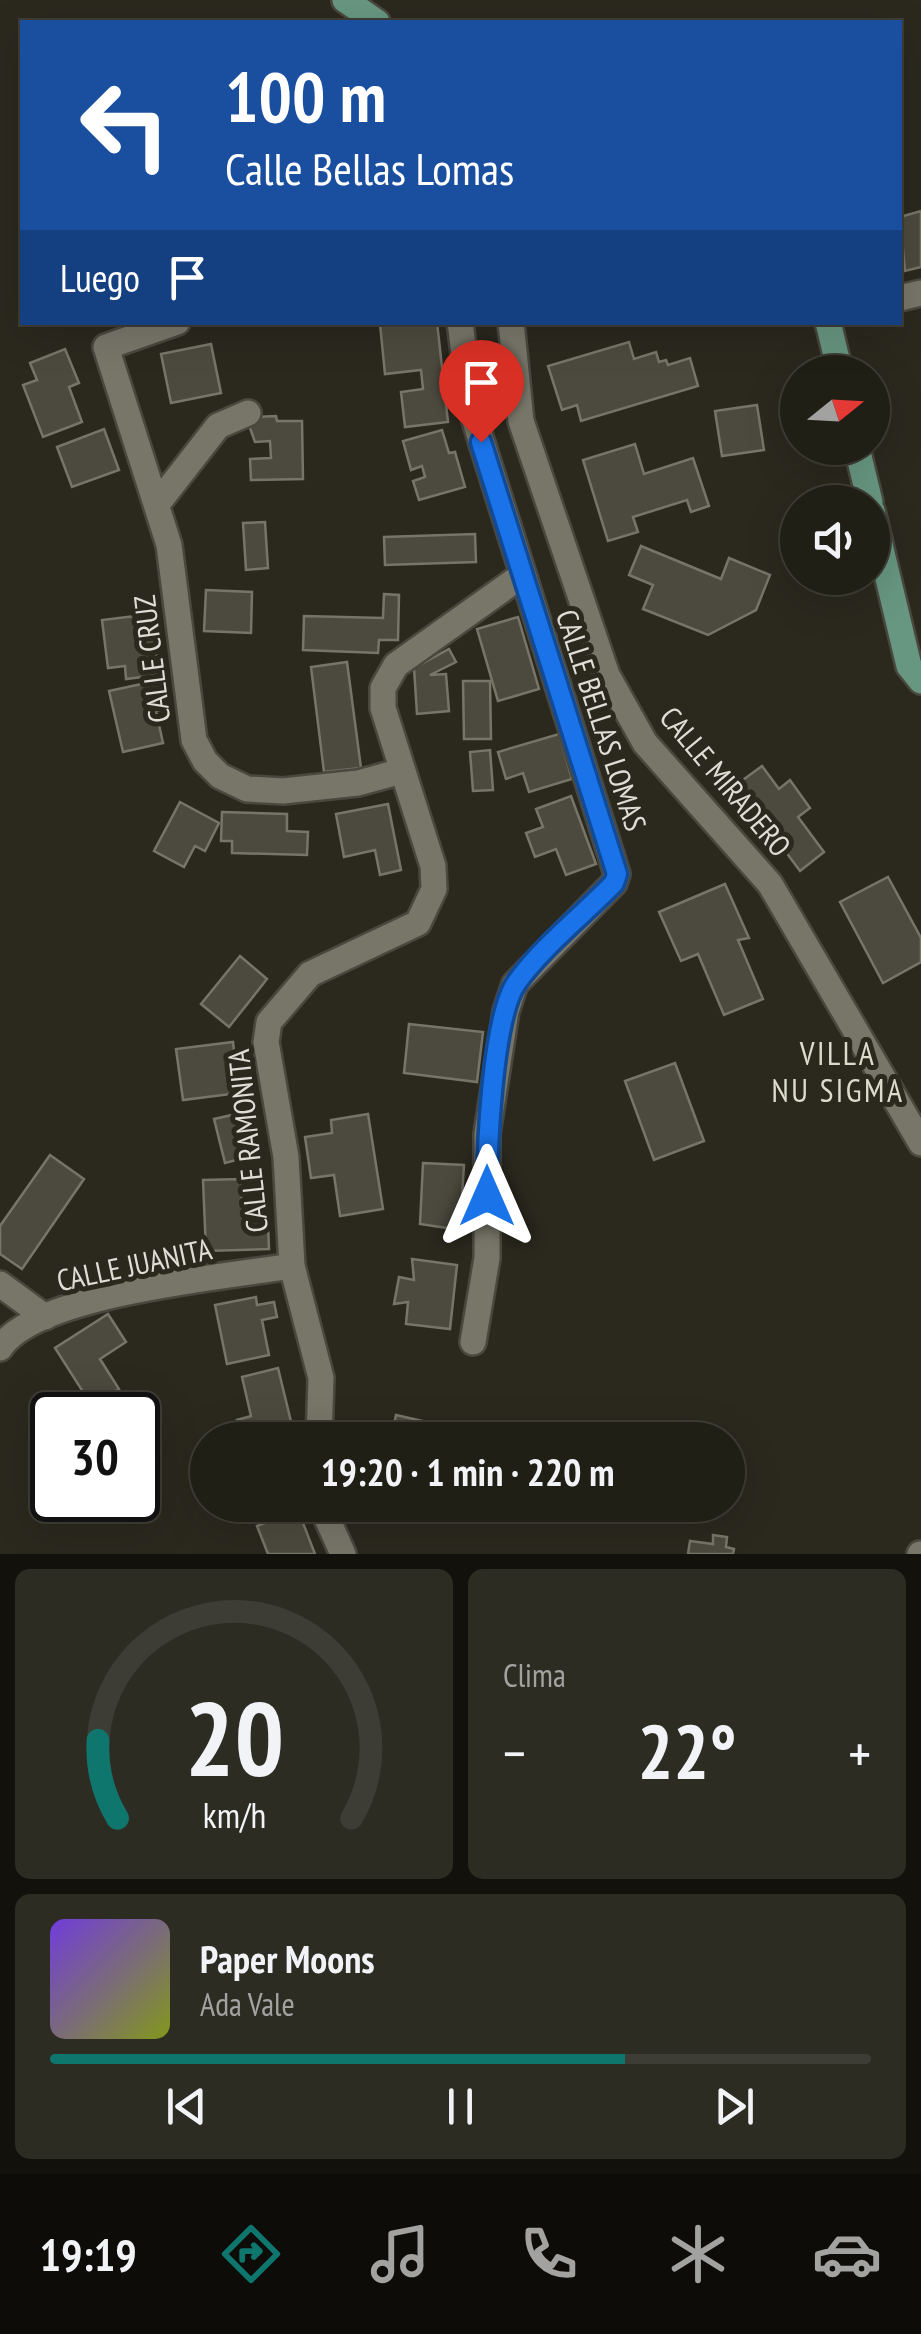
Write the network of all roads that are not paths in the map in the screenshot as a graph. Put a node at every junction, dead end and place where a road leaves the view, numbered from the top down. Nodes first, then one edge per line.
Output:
1 (345, 0) edge
2 (374, 20) edge
3 (169, 325) edge
4 (460, 325) edge
5 (511, 325) edge
6 (829, 325) edge
7 (836, 355) edge
8 (248, 413) dead end
9 (158, 503) junction
10 (521, 576) junction
11 (890, 584) edge
12 (921, 681) edge
13 (402, 771) junction
14 (921, 1142) edge
15 (292, 1266) junction
16 (0, 1284) edge
17 (46, 1317) junction
18 (3, 1336) edge
19 (474, 1342) dead end
20 (320, 1422) edge
21 (326, 1522) edge
22 (343, 1554) edge

1 - 2 main road
3 - 9 street, CALLE CRUZ
4 - 10 street, CALLE BELLAS LOMAS
5 - 14 street, CALLE MIRADERO
6 - 7 main road
8 - 9 street
9 - 13 street, CALLE CRUZ
10 - 13 street, CALLE RAMONITA
10 - 19 street, CALLE BELLAS LOMAS
11 - 12 main road
13 - 15 street, CALLE RAMONITA
15 - 17 street, CALLE JUANITA
15 - 20 street, CALLE RAMONITA
16 - 17 street
17 - 18 street, CALLE JUANITA
21 - 22 street

